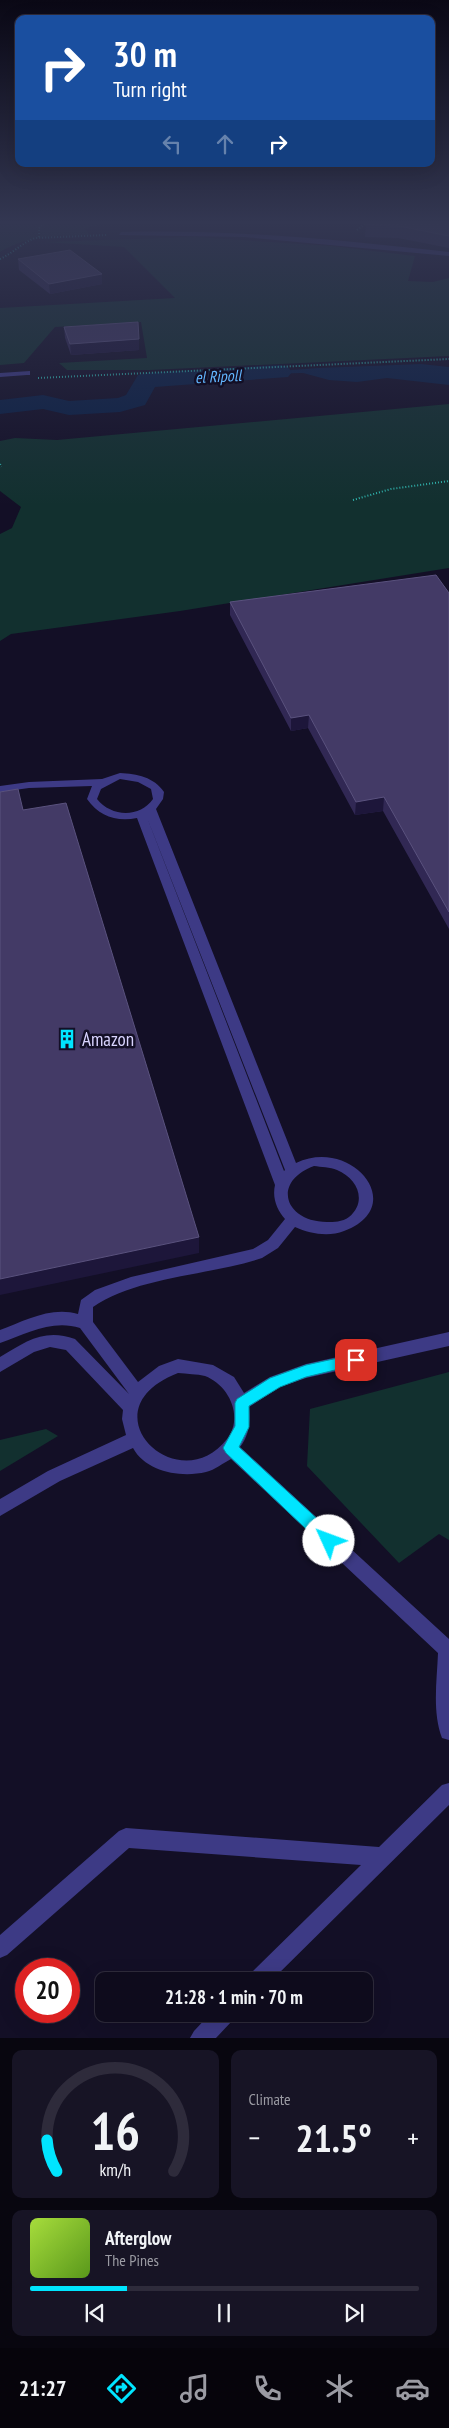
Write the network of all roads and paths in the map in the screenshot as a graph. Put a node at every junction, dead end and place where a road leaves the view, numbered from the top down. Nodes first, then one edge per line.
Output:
1 (449, 359) edge
2 (0, 375) edge
3 (28, 376) joint
4 (449, 481) edge
5 (353, 500) dead end
6 (99, 784) junction
7 (0, 789) edge
8 (0, 795) edge
9 (145, 810) junction
10 (292, 1171) junction
11 (282, 1185) junction
12 (294, 1219) junction
13 (85, 1323) junction
14 (0, 1336) edge
15 (449, 1339) edge
16 (0, 1365) edge
17 (134, 1400) junction
18 (242, 1403) junction
19 (135, 1439) junction
20 (231, 1448) junction
21 (0, 1508) edge
22 (448, 1650) edge
23 (449, 1731) edge
24 (449, 1792) edge
25 (381, 1857) junction
26 (0, 1948) edge
27 (266, 1972) edge
28 (217, 2022) edge
29 (201, 2038) edge

1 - 3 path
2 - 3 street
4 - 5 path
6 - 7 street
6 - 8 street
6 - 9 street
6 - 9 street
9 - 10 street
9 - 11 street
10 - 11 street
10 - 12 street
11 - 12 street
12 - 13 street
13 - 14 street
13 - 17 street
15 - 18 street
16 - 17 street
17 - 18 street
17 - 19 street
18 - 20 street
19 - 20 street
19 - 21 street
20 - 22 street
22 - 23 street
24 - 25 street
25 - 26 street
25 - 27 street
28 - 29 street

